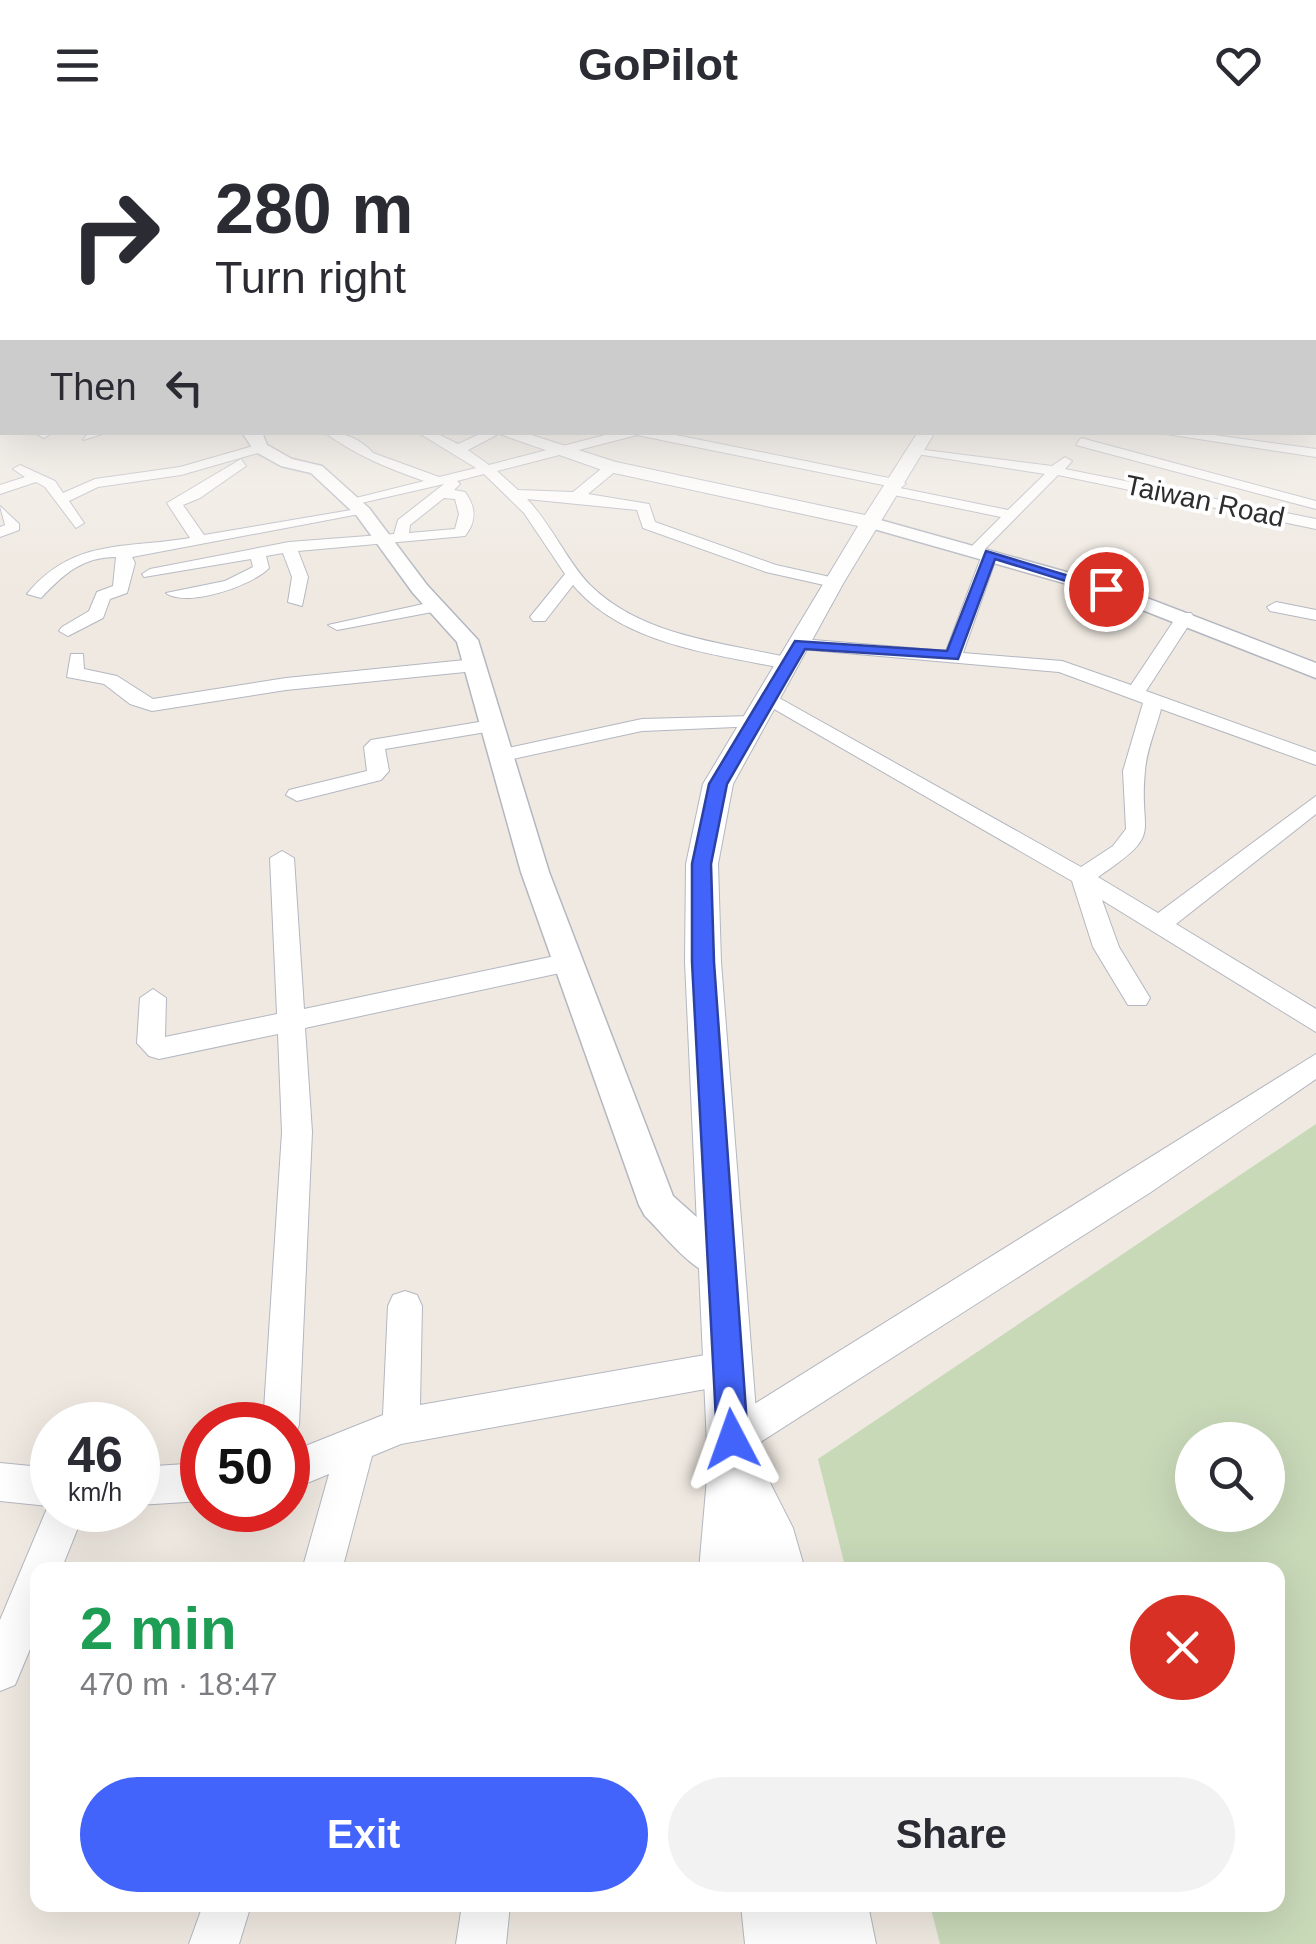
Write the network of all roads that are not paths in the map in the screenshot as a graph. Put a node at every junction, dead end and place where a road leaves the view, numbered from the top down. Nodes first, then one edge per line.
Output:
1 (335, 435) edge
2 (429, 435) edge
3 (492, 435) edge
4 (507, 435) edge
5 (626, 435) edge
6 (651, 435) edge
7 (1182, 435) edge
8 (1084, 437) edge
9 (259, 440) edge
10 (922, 442) edge
11 (458, 449) junction
12 (1316, 453) edge
13 (557, 454) junction
14 (612, 467) junction
15 (20, 469) dead end
16 (1056, 470) junction
17 (488, 471) junction
18 (38, 478) junction
19 (896, 487) junction
20 (440, 488) junction
21 (0, 490) edge
22 (518, 494) junction
23 (580, 497) junction
24 (60, 500) junction
25 (1316, 504) edge
26 (358, 508) junction
27 (0, 510) edge
28 (1013, 514) junction
29 (873, 522) junction
30 (76, 524) dead end
31 (1316, 524) edge
32 (0, 532) edge
33 (392, 536) junction
34 (198, 539) junction
35 (289, 548) junction
36 (983, 551) junction
37 (122, 552) junction
38 (257, 554) junction
39 (575, 572) junction
40 (150, 574) dead end
41 (833, 582) junction
42 (174, 593) dead end
43 (34, 594) dead end
44 (296, 602) dead end
45 (438, 606) junction
46 (1276, 607) dead end
47 (1316, 615) edge
48 (539, 617) dead end
49 (1185, 617) junction
50 (337, 625) dead end
51 (68, 631) dead end
52 (794, 654) junction
53 (953, 656) junction
54 (76, 658) dead end
55 (474, 665) junction
56 (1316, 671) edge
57 (1145, 696) junction
58 (759, 710) junction
59 (491, 726) junction
60 (499, 756) junction
61 (1316, 759) edge
62 (297, 795) dead end
63 (1316, 803) edge
64 (282, 858) dead end
65 (1082, 877) junction
66 (1160, 924) junction
67 (569, 962) junction
68 (153, 998) dead end
69 (1137, 998) dead end
70 (1316, 1022) edge
71 (291, 1024) junction
72 (1316, 1065) edge
73 (722, 1264) junction
74 (406, 1306) dead end
75 (728, 1368) junction
76 (283, 1402) edge
77 (401, 1426) junction
78 (358, 1441) junction
79 (733, 1453) junction
80 (310, 1462) edge
81 (0, 1482) edge
82 (30, 1485) edge
83 (57, 1532) edge
84 (44, 1562) edge
85 (324, 1562) edge
86 (726, 1562) edge
87 (777, 1562) edge
88 (30, 1598) edge
89 (0, 1670) edge
90 (225, 1912) edge
91 (485, 1912) edge
92 (775, 1912) edge
93 (836, 1912) edge
94 (214, 1944) edge
95 (481, 1944) edge
96 (780, 1944) edge
97 (842, 1944) edge

1 - 20 street
2 - 11 street
3 - 11 street
4 - 13 main road
5 - 13 street
6 - 19 street
7 - 12 street
8 - 16 street
8 - 25 street
9 - 24 street
9 - 26 street
9 - 34 street
10 - 16 street, Taiwan Road
10 - 19 main road
11 - 17 street
13 - 14 main road
13 - 17 street
14 - 23 street
14 - 29 main road
15 - 18 street
16 - 28 street
16 - 31 street, Taiwan Road
17 - 20 street
17 - 22 street
18 - 21 street
18 - 24 street
19 - 28 street
19 - 29 main road
20 - 26 street
20 - 33 street
20 - 33 street
22 - 23 street
22 - 39 street
23 - 41 street
24 - 30 street
26 - 33 street
26 - 34 street
27 - 32 street
28 - 36 street
29 - 36 street
29 - 41 main road
33 - 35 street
33 - 45 street
34 - 37 street
35 - 38 street
35 - 44 street
36 - 49 street
36 - 53 street
37 - 43 street
37 - 51 street
38 - 40 street
38 - 42 street
39 - 48 street
39 - 52 street
41 - 52 main road
45 - 50 street
45 - 55 street
46 - 47 street
49 - 56 street
49 - 57 street
52 - 53 street
52 - 58 main road
53 - 57 street
54 - 55 street
55 - 59 street
57 - 61 street
57 - 65 street
58 - 60 street
58 - 65 street
58 - 73 main road
59 - 60 street
59 - 62 street
60 - 67 street
63 - 66 street
64 - 71 street
65 - 66 street
65 - 69 street
66 - 70 street
67 - 71 street
67 - 73 street
68 - 71 street
71 - 76 street
72 - 79 street
73 - 75 main road
74 - 77 street
75 - 77 street
75 - 79 main road
77 - 78 street
78 - 80 street
78 - 85 street
79 - 86 main road
79 - 87 main road
81 - 82 street
83 - 84 street
88 - 89 street
90 - 94 street
91 - 95 street
92 - 96 main road
93 - 97 main road

